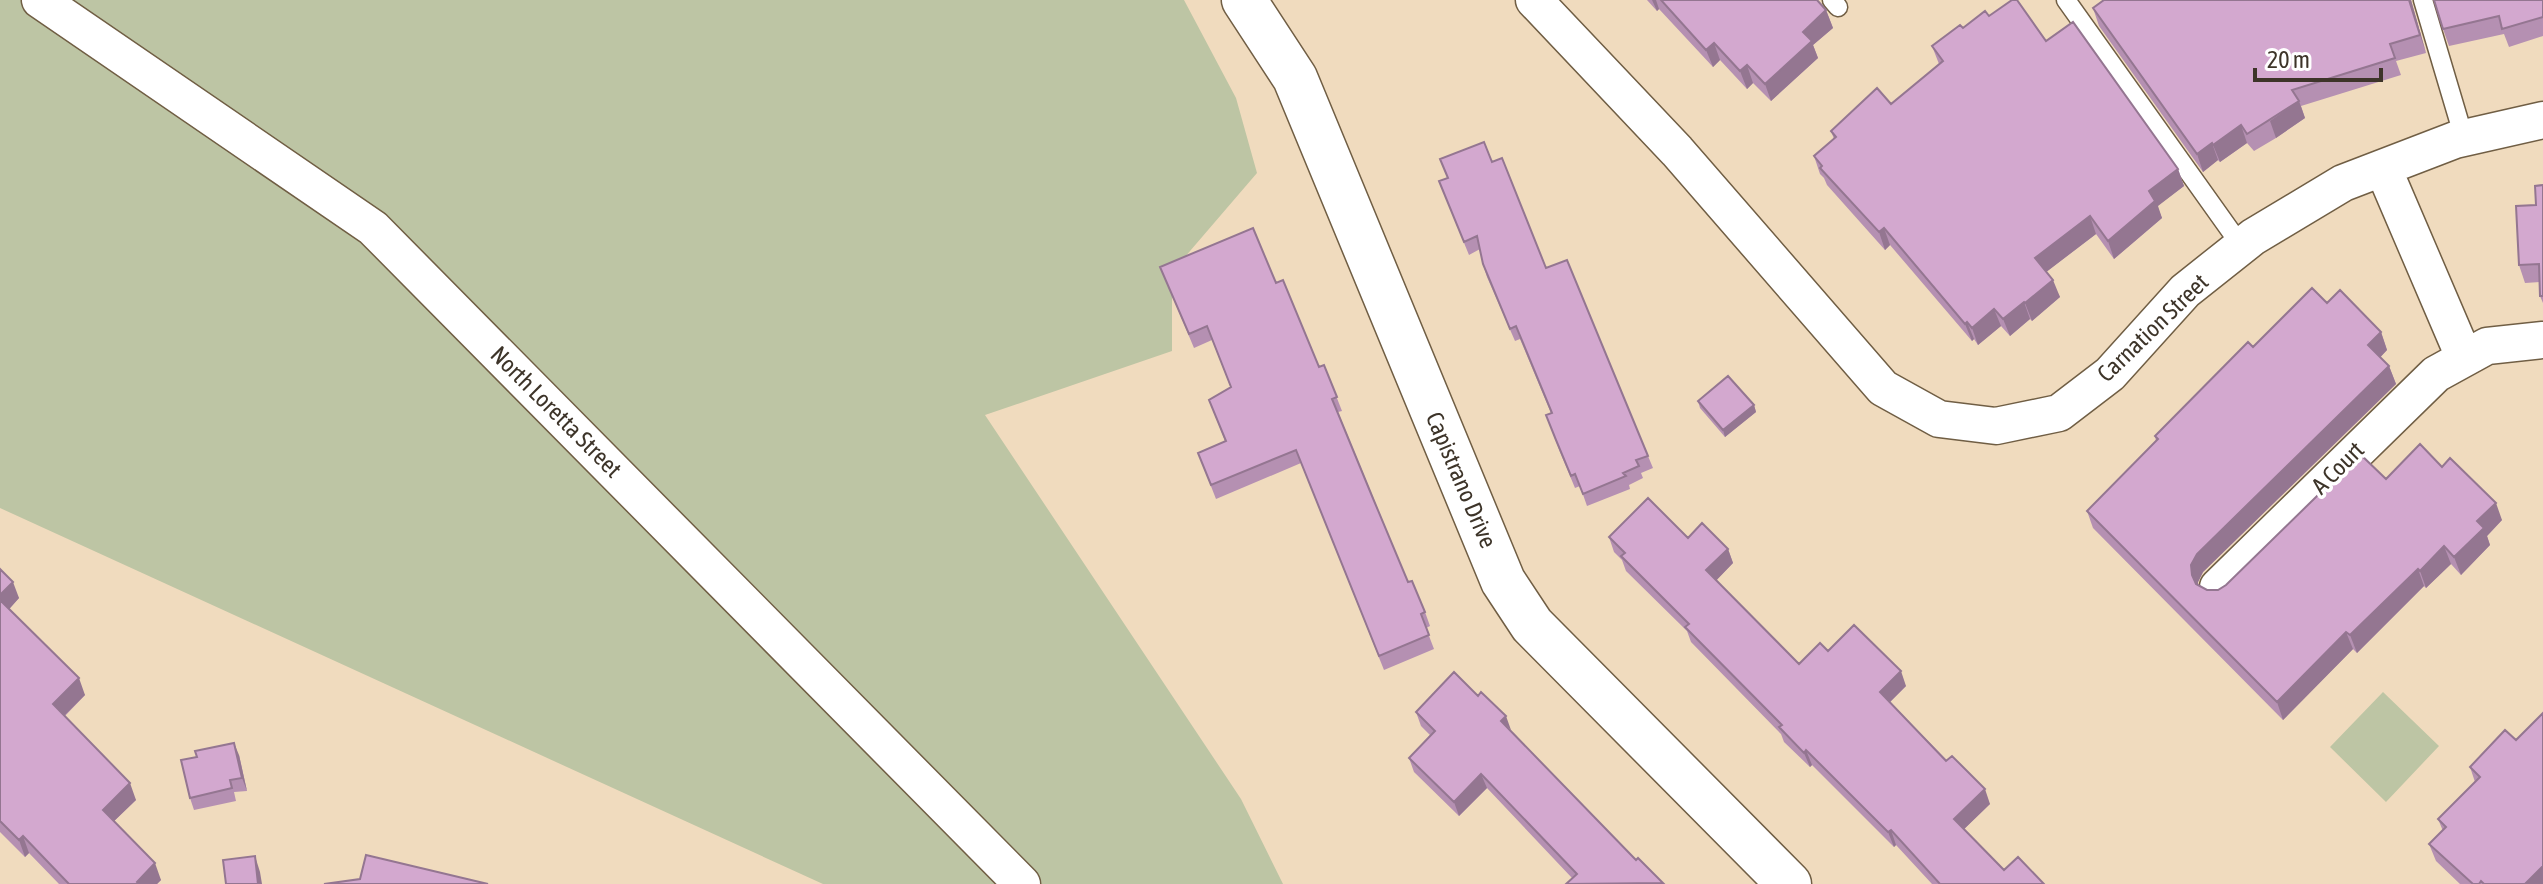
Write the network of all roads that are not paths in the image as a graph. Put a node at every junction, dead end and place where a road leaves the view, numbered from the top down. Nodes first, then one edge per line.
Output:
1 (40, 0) edge
2 (1244, 0) edge
3 (1534, 0) edge
4 (2066, 0) edge
5 (2423, 0) edge
6 (2543, 120) edge
7 (2464, 138) junction
8 (2383, 168) junction
9 (2242, 247) junction
10 (2543, 340) edge
11 (2464, 357) junction
12 (2218, 587) edge
13 (1022, 884) edge
14 (1789, 884) edge

1 - 13 street, North Loretta Street
2 - 14 street, Capistrano Drive
3 - 9 street, Carnation Street
4 - 9 lane
5 - 7 lane
6 - 7 street, Carnation Street
7 - 8 street, Carnation Street
8 - 9 street, Carnation Street
8 - 11 street
10 - 11 street, A Court
11 - 12 street, A Court

